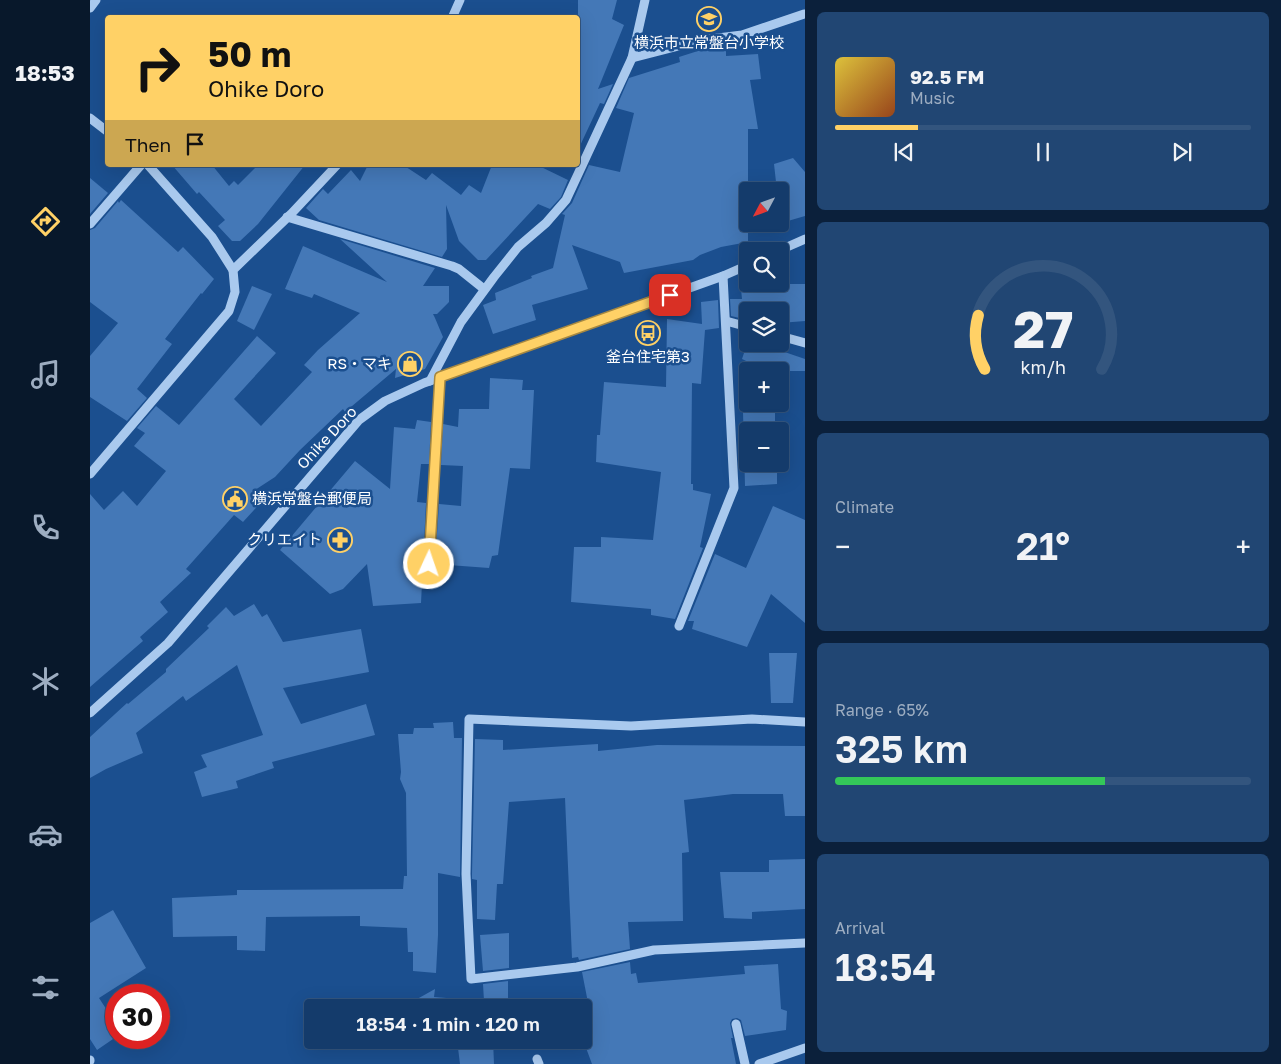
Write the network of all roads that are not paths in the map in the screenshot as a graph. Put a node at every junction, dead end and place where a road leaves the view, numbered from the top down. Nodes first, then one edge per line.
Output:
1 (96, 0) edge
2 (460, 0) edge
3 (645, 0) edge
4 (90, 8) edge
5 (453, 15) edge
6 (805, 15) edge
7 (632, 58) junction
8 (90, 118) edge
9 (105, 130) edge
10 (139, 167) edge
11 (150, 167) edge
12 (336, 167) edge
13 (287, 217) junction
14 (90, 224) edge
15 (805, 239) edge
16 (789, 246) edge
17 (739, 269) edge
18 (234, 270) junction
19 (724, 276) junction
20 (484, 289) junction
21 (726, 321) junction
22 (739, 325) edge
23 (789, 339) edge
24 (805, 343) edge
25 (440, 377) junction
26 (430, 381) junction
27 (90, 474) edge
28 (429, 564) dead end
29 (679, 626) dead end
30 (90, 713) edge
31 (805, 722) edge
32 (805, 943) edge
33 (736, 1024) dead end
34 (805, 1048) edge
35 (745, 1064) edge
36 (758, 1064) edge

1 - 4 street
2 - 5 street
3 - 7 street
6 - 7 street
7 - 20 street
8 - 9 street
10 - 14 street
11 - 18 street
12 - 13 street
13 - 18 street
13 - 20 street
15 - 16 street
17 - 19 street, Ohike Doro
18 - 27 street
19 - 21 street
19 - 25 street, Ohike Doro
20 - 26 street
21 - 22 street
21 - 29 street
23 - 24 street
25 - 26 street, Ohike Doro
25 - 28 street
26 - 30 street, Ohike Doro
31 - 32 street
33 - 35 street
34 - 36 street

